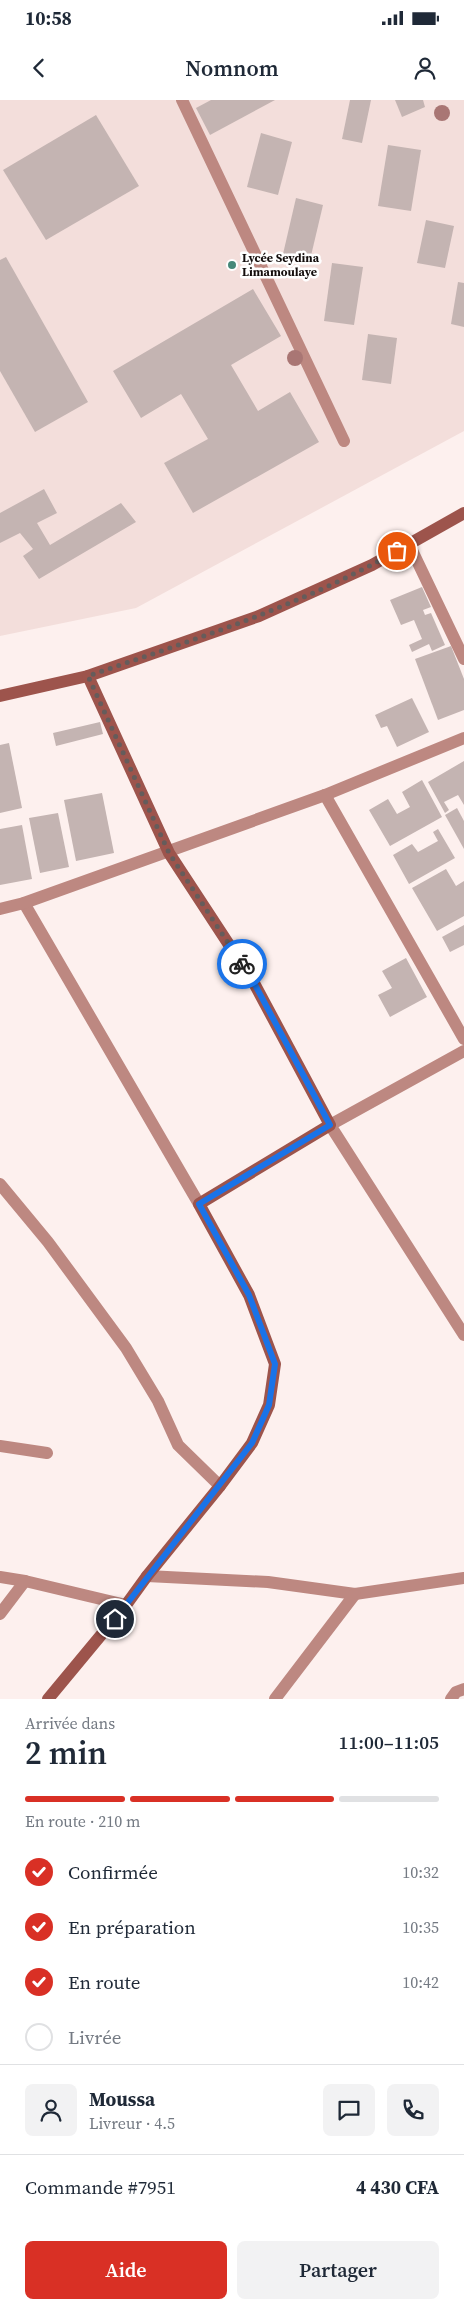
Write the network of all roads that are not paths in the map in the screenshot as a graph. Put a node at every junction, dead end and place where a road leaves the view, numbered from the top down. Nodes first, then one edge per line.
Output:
1 (182, 100) edge
2 (344, 441) dead end
3 (464, 513) edge
4 (409, 544) junction
5 (464, 659) edge
6 (88, 676) junction
7 (0, 696) edge
8 (464, 738) edge
9 (325, 795) junction
10 (169, 853) junction
11 (24, 904) junction
12 (0, 909) edge
13 (464, 1039) edge
14 (464, 1051) edge
15 (330, 1125) junction
16 (0, 1184) edge
17 (199, 1204) junction
18 (464, 1335) edge
19 (0, 1446) edge
20 (47, 1453) dead end
21 (220, 1486) junction
22 (147, 1576) junction
23 (0, 1577) edge
24 (464, 1578) edge
25 (26, 1581) junction
26 (355, 1594) junction
27 (126, 1606) junction
28 (0, 1614) edge
29 (464, 1690) edge
30 (48, 1699) edge
31 (275, 1699) edge
32 (451, 1699) edge

1 - 2 street
3 - 4 street
4 - 5 street
4 - 6 street
6 - 7 street
6 - 10 street
8 - 9 street
9 - 10 street
9 - 13 street
10 - 11 street
10 - 15 street
11 - 12 street
11 - 17 street
14 - 15 street
15 - 17 street
15 - 18 street
16 - 21 street
17 - 21 street
19 - 20 street
21 - 22 street
22 - 26 street
22 - 27 street
23 - 25 street
24 - 26 street
25 - 27 street
25 - 28 street
26 - 31 street
27 - 30 street
29 - 32 street

